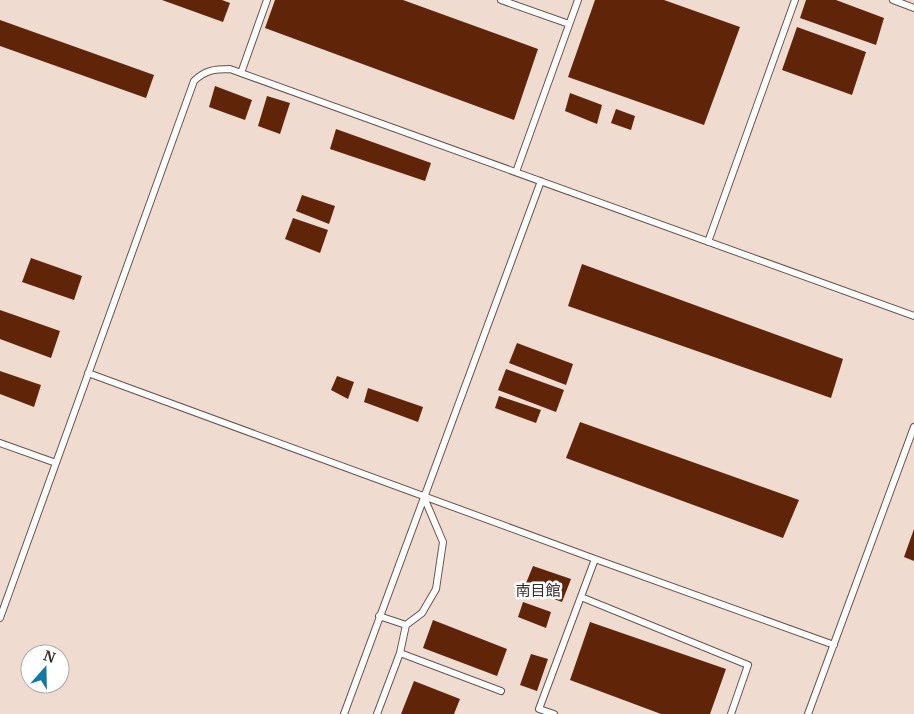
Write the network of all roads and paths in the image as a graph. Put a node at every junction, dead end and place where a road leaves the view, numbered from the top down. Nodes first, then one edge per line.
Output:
1 (267, 0) edge
2 (501, 0) edge
3 (578, 0) edge
4 (795, 0) edge
5 (893, 0) edge
6 (914, 8) edge
7 (569, 24) junction
8 (241, 73) junction
9 (516, 172) junction
10 (541, 181) junction
11 (708, 242) junction
12 (914, 316) edge
13 (88, 373) junction
14 (914, 426) edge
15 (0, 443) edge
16 (56, 463) junction
17 (423, 495) junction
18 (595, 560) junction
19 (581, 597) junction
20 (380, 616) junction
21 (0, 618) edge
22 (406, 625) junction
23 (834, 645) junction
24 (400, 653) junction
25 (501, 691) dead end
26 (344, 714) edge
27 (377, 714) edge
28 (554, 714) edge
29 (731, 714) edge
30 (808, 714) edge

1 - 8 lane
2 - 7 lane
3 - 7 lane
4 - 11 lane
5 - 6 lane
7 - 9 lane
8 - 9 lane
8 - 13 lane
9 - 10 lane
10 - 11 lane
10 - 17 lane
11 - 12 lane
13 - 16 lane
13 - 17 lane
14 - 23 lane
15 - 16 lane
16 - 21 lane
17 - 18 lane
17 - 20 lane
17 - 22 lane
18 - 19 lane
18 - 23 lane
19 - 28 lane
19 - 29 lane
20 - 22 lane
20 - 26 lane
22 - 24 lane
23 - 30 lane
24 - 25 lane
24 - 27 lane

